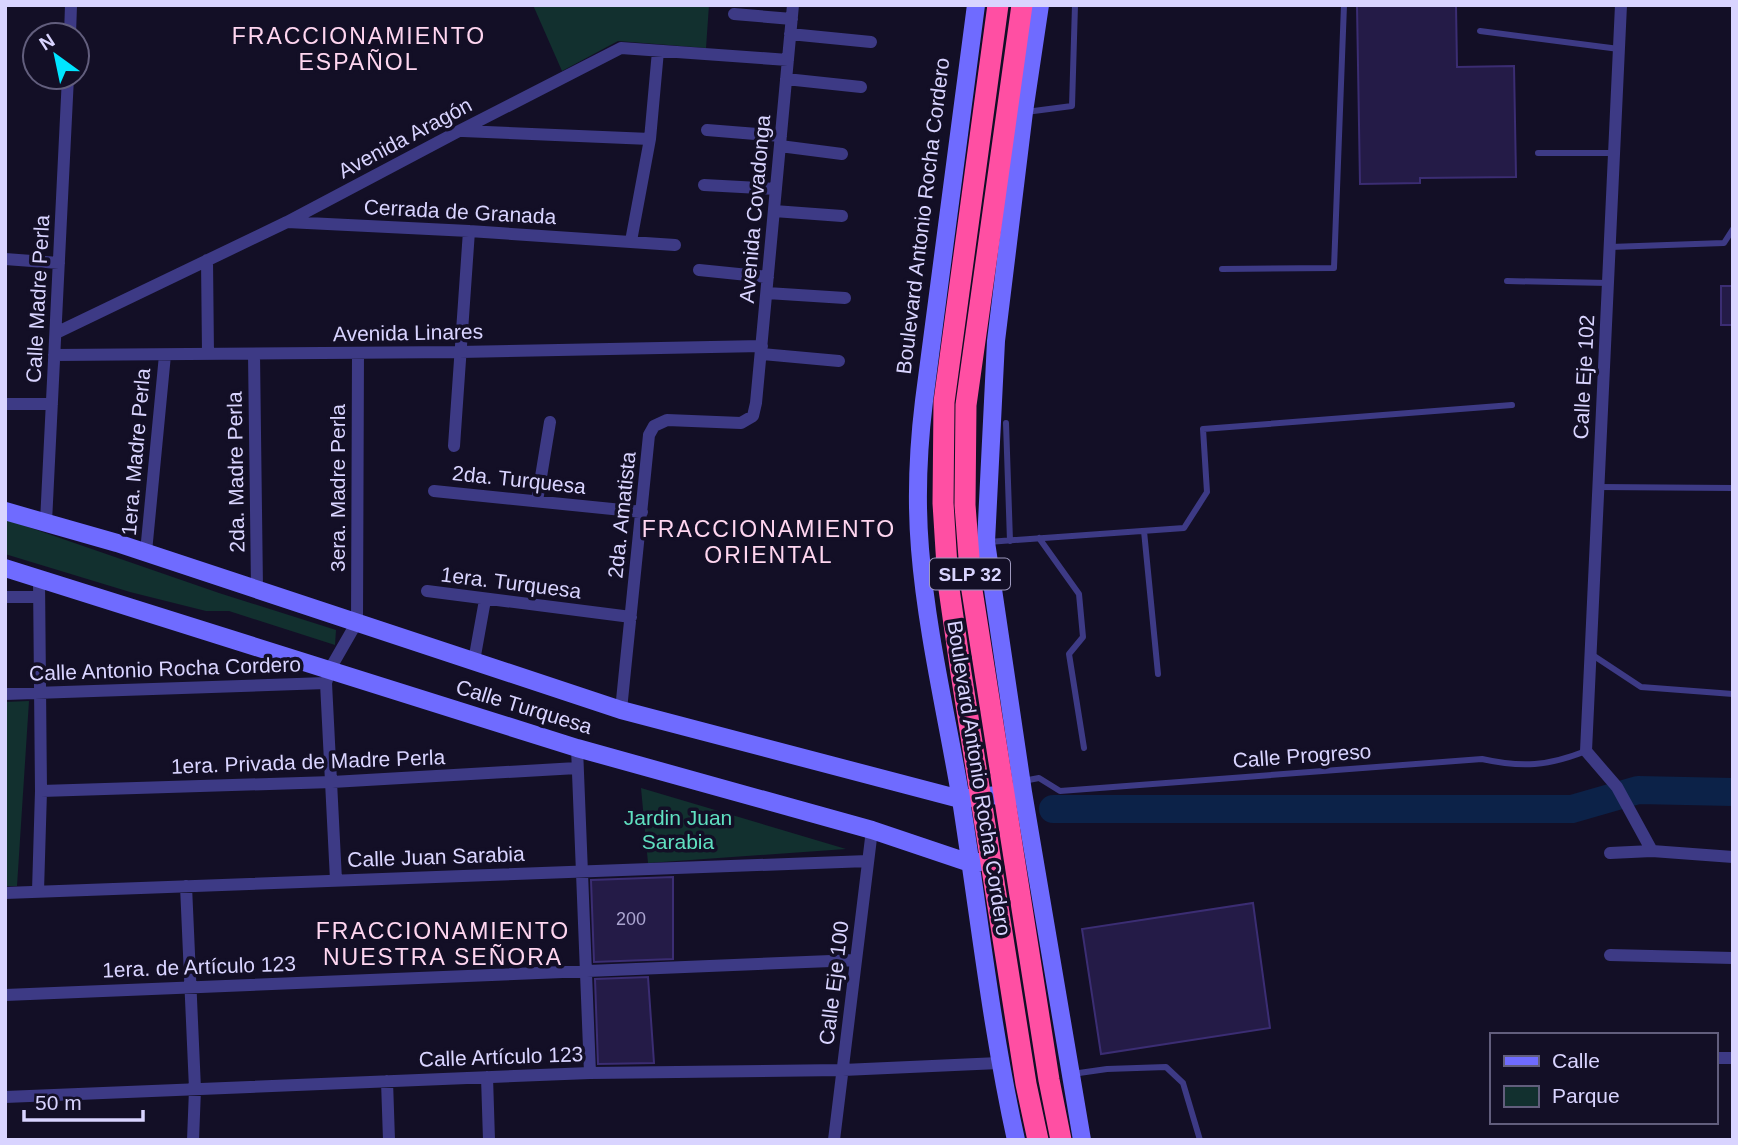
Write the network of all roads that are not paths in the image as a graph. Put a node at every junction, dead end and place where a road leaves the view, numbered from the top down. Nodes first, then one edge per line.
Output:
1 (793, 5) edge
2 (976, 5) edge
3 (998, 5) edge
4 (1022, 5) edge
5 (1040, 5) edge
6 (1075, 5) edge
7 (1344, 5) edge
8 (1621, 5) edge
9 (734, 14) dead end
10 (792, 19) junction
11 (1480, 31) dead end
12 (790, 34) junction
13 (871, 41) dead end
14 (1619, 49) junction
15 (658, 51) junction
16 (788, 60) junction
17 (786, 79) junction
18 (861, 87) dead end
19 (67, 91) edge
20 (1024, 112) junction
21 (707, 130) dead end
22 (459, 131) junction
23 (650, 139) junction
24 (780, 141) junction
25 (1538, 153) dead end
26 (1614, 153) junction
27 (842, 154) dead end
28 (704, 186) dead end
29 (776, 189) junction
30 (774, 211) junction
31 (842, 216) dead end
32 (287, 222) junction
33 (1733, 229) edge
34 (469, 230) junction
35 (631, 241) junction
36 (675, 245) dead end
37 (1610, 247) junction
38 (5, 259) edge
39 (207, 260) junction
40 (59, 264) junction
41 (1222, 269) dead end
42 (699, 270) dead end
43 (768, 276) junction
44 (1507, 281) dead end
45 (1608, 283) junction
46 (767, 293) junction
47 (845, 298) dead end
48 (56, 333) junction
49 (761, 350) junction
50 (459, 352) junction
51 (358, 353) junction
52 (208, 354) junction
53 (254, 354) junction
54 (54, 355) junction
55 (164, 355) junction
56 (839, 360) dead end
57 (5, 404) edge
58 (52, 404) junction
59 (1512, 405) dead end
60 (753, 416) joint
61 (550, 422) dead end
62 (1006, 423) dead end
63 (454, 446) dead end
64 (1599, 487) junction
65 (1733, 488) edge
66 (435, 491) dead end
67 (537, 501) junction
68 (5, 511) edge
69 (642, 512) junction
70 (46, 523) junction
71 (1144, 531) junction
72 (1039, 538) junction
73 (1010, 541) junction
74 (989, 542) junction
75 (146, 552) junction
76 (5, 568) edge
77 (39, 588) junction
78 (257, 589) junction
79 (427, 591) dead end
80 (5, 597) edge
81 (485, 600) junction
82 (631, 617) junction
83 (357, 622) junction
84 (1591, 654) junction
85 (474, 661) junction
86 (1158, 674) dead end
87 (328, 676) junction
88 (39, 693) junction
89 (5, 694) edge
90 (1733, 694) edge
91 (621, 710) junction
92 (1013, 722) junction
93 (949, 732) junction
94 (577, 748) junction
95 (1084, 748) dead end
96 (1586, 751) junction
97 (577, 768) junction
98 (332, 782) junction
99 (1025, 784) junction
100 (41, 791) junction
101 (960, 799) junction
102 (872, 830) junction
103 (1652, 851) junction
104 (1610, 853) dead end
105 (1034, 855) junction
106 (1733, 857) edge
107 (868, 861) junction
108 (970, 863) junction
109 (581, 870) junction
110 (336, 880) junction
111 (186, 886) junction
112 (38, 891) junction
113 (5, 893) edge
114 (1046, 927) junction
115 (980, 939) junction
116 (1610, 955) dead end
117 (1733, 958) edge
118 (856, 960) junction
119 (585, 971) junction
120 (190, 987) junction
121 (5, 995) edge
122 (999, 1063) junction
123 (843, 1070) junction
124 (590, 1073) junction
125 (1070, 1074) junction
126 (487, 1077) junction
127 (387, 1081) junction
128 (195, 1089) junction
129 (5, 1097) edge
130 (193, 1140) edge
131 (389, 1140) edge
132 (489, 1140) edge
133 (834, 1140) edge
134 (1016, 1140) edge
135 (1038, 1140) edge
136 (1061, 1140) edge
137 (1082, 1140) edge
138 (1200, 1140) edge

1 - 10 street, Avenida Covadonga
2 - 93 main road, Boulevard Antonio Rocha Cordero / SLP 32
3 - 135 highway, Boulevard Antonio Rocha Cordero / SLP 32, bridge
4 - 136 highway, Boulevard Antonio Rocha Cordero / SLP 32, bridge
5 - 20 main road, Boulevard Antonio Rocha Cordero / SLP 32
6 - 20 lane
7 - 41 lane
8 - 14 street, Calle Eje 102
9 - 10 street
10 - 12 street, Avenida Covadonga
11 - 14 lane
12 - 13 street
12 - 16 street, Avenida Covadonga
14 - 26 street, Calle Eje 102
15 - 16 street, Avenida Aragón
15 - 22 street, Avenida Aragón
15 - 23 street
16 - 17 street, Avenida Covadonga
17 - 18 street
17 - 24 street, Avenida Covadonga
19 - 40 street, Calle Madre Perla
20 - 74 main road, Boulevard Antonio Rocha Cordero / SLP 32
21 - 24 street
22 - 23 street
22 - 32 street, Avenida Aragón
23 - 35 street
24 - 27 street
24 - 29 street, Avenida Covadonga
25 - 26 lane
26 - 37 street, Calle Eje 102
28 - 29 street
29 - 30 street, Avenida Covadonga
30 - 31 street
30 - 43 street, Avenida Covadonga
32 - 34 street, Cerrada de Granada
32 - 39 street, Avenida Aragón
33 - 37 lane
34 - 35 street, Cerrada de Granada
34 - 50 street
35 - 36 street, Cerrada de Granada
37 - 45 street, Calle Eje 102
38 - 40 street
39 - 48 street, Avenida Aragón
39 - 52 street
40 - 48 street, Calle Madre Perla
42 - 43 street
43 - 46 street, Avenida Covadonga
44 - 45 lane
45 - 64 street, Calle Eje 102
46 - 47 street
46 - 49 street, Avenida Covadonga
48 - 54 street, Calle Madre Perla
49 - 50 street, Avenida Linares
49 - 56 street, Avenida Linares
49 - 60 street, Avenida Covadonga
50 - 51 street, Avenida Linares
50 - 63 street
51 - 53 street, Avenida Linares
51 - 83 street, 3era. Madre Perla
52 - 53 street, Avenida Linares
52 - 55 street, Avenida Linares
53 - 78 street, 2da. Madre Perla
54 - 55 street, Avenida Linares
54 - 58 street, Calle Madre Perla
55 - 75 street, 1era. Madre Perla
57 - 58 street
58 - 70 street, Calle Madre Perla
59 - 71 lane
60 - 69 street, 2da. Amatista
61 - 67 street
62 - 73 lane
64 - 65 lane
64 - 84 street, Calle Eje 102
66 - 67 street, 2da. Turquesa
67 - 69 street, 2da. Turquesa
68 - 70 main road, Calle Turquesa
69 - 82 street, 2da. Amatista
70 - 75 main road, Calle Turquesa
71 - 72 lane
71 - 86 lane
72 - 73 lane
72 - 95 lane
73 - 74 lane
74 - 92 main road, Boulevard Antonio Rocha Cordero / SLP 32
74 - 99 lane
75 - 78 main road, Calle Turquesa
76 - 77 main road, Calle Turquesa
77 - 80 street
77 - 87 main road, Calle Turquesa
77 - 88 street
78 - 83 main road, Calle Turquesa
79 - 81 street, 1era. Turquesa
81 - 82 street, 1era. Turquesa
81 - 85 street
82 - 91 street, 2da. Amatista
83 - 85 main road, Calle Turquesa
83 - 87 street
84 - 90 lane
84 - 96 street, Calle Eje 102
85 - 91 main road, Calle Turquesa
87 - 88 street, Calle Antonio Rocha Cordero
87 - 94 main road, Calle Turquesa
87 - 98 street
88 - 89 street, Calle Antonio Rocha Cordero
88 - 100 street
91 - 101 main road, Calle Turquesa
92 - 93 main road
92 - 99 main road, Boulevard Antonio Rocha Cordero / SLP 32
93 - 101 main road, Boulevard Antonio Rocha Cordero / SLP 32
94 - 97 street
94 - 102 main road, Calle Turquesa
96 - 99 lane, Calle Progreso
96 - 103 street
97 - 98 street, 1era. Privada de Madre Perla
97 - 109 street
98 - 100 street, 1era. Privada de Madre Perla
98 - 110 street
99 - 101 main road, Calle Turquesa
99 - 105 main road, Boulevard Antonio Rocha Cordero / SLP 32
100 - 112 street
101 - 108 main road, Boulevard Antonio Rocha Cordero / SLP 32
102 - 107 street, Calle Eje 100
102 - 108 main road, Calle Turquesa
103 - 104 street
103 - 106 street
105 - 108 main road, Calle Turquesa
105 - 114 main road, Boulevard Antonio Rocha Cordero / SLP 32
107 - 109 street, Calle Juan Sarabia
107 - 118 street, Calle Eje 100
108 - 115 main road, Boulevard Antonio Rocha Cordero / SLP 32
109 - 110 street, Calle Juan Sarabia
109 - 119 street
110 - 111 street, Calle Juan Sarabia
111 - 112 street, Calle Juan Sarabia
111 - 120 street
112 - 113 street, Calle Juan Sarabia
114 - 115 main road
114 - 125 main road, Boulevard Antonio Rocha Cordero / SLP 32
115 - 122 main road, Boulevard Antonio Rocha Cordero / SLP 32
116 - 117 street
118 - 119 street, 1era. de Artículo 123
118 - 123 street, Calle Eje 100
119 - 120 street, 1era. de Artículo 123
119 - 124 street
120 - 121 street, 1era. de Artículo 123
120 - 128 street
122 - 123 street, Calle Artículo 123
122 - 134 main road, Boulevard Antonio Rocha Cordero / SLP 32
123 - 124 street, Calle Artículo 123
123 - 133 street, Calle Eje 100
124 - 126 street, Calle Artículo 123
125 - 137 main road, Boulevard Antonio Rocha Cordero / SLP 32
125 - 138 lane
126 - 127 street, Calle Artículo 123
126 - 132 street
127 - 128 street, Calle Artículo 123
127 - 131 street
128 - 129 street, Calle Artículo 123
128 - 130 street

